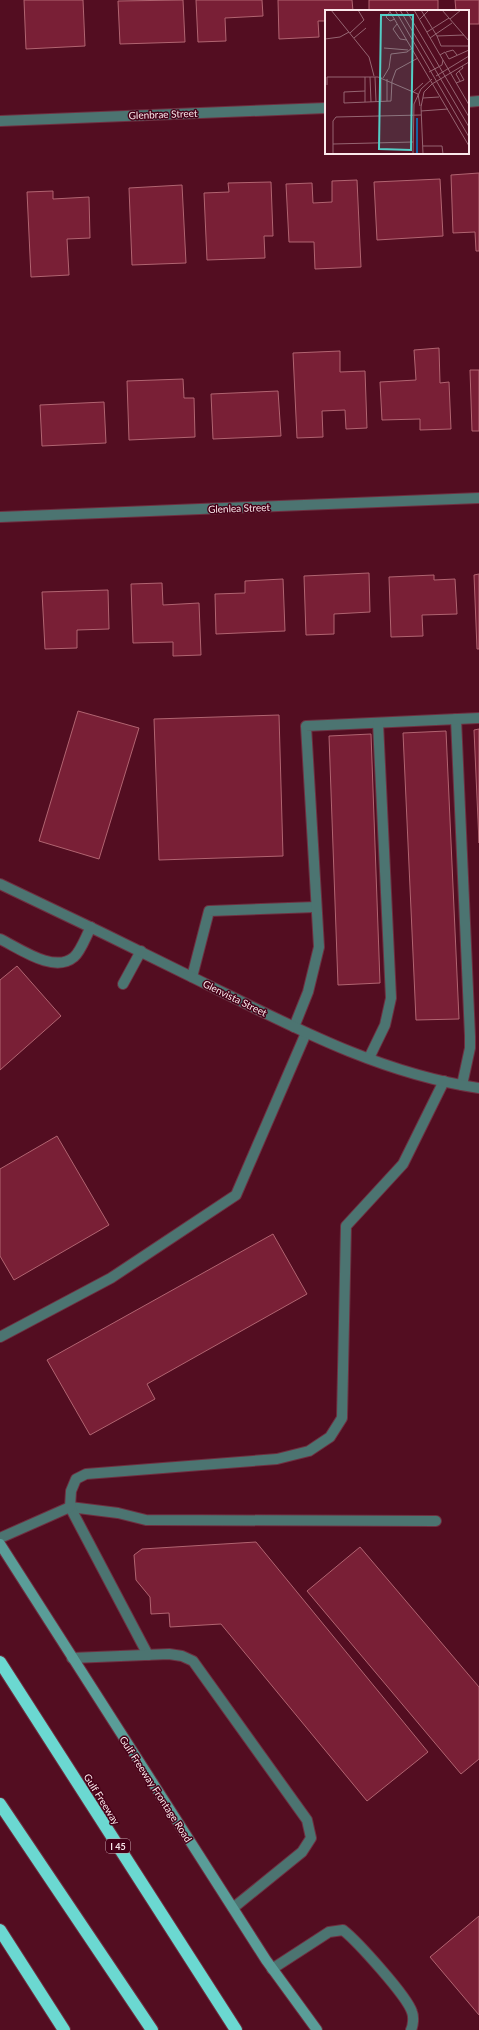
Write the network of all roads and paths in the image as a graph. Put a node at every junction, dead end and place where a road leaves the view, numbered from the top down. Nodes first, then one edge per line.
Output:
1 (479, 101) edge
2 (469, 102) edge
3 (325, 108) edge
4 (0, 121) edge
5 (479, 498) edge
6 (0, 517) edge
7 (479, 718) edge
8 (456, 719) junction
9 (378, 723) junction
10 (0, 884) edge
11 (316, 906) junction
12 (91, 927) junction
13 (0, 939) edge
14 (141, 951) junction
15 (192, 976) junction
16 (123, 984) dead end
17 (294, 1027) junction
18 (306, 1033) junction
19 (369, 1058) junction
20 (444, 1081) junction
21 (462, 1085) junction
22 (479, 1088) edge
23 (0, 1337) edge
24 (70, 1508) junction
25 (436, 1521) dead end
26 (0, 1538) edge
27 (0, 1544) edge
28 (148, 1655) junction
29 (72, 1658) junction
30 (0, 1662) edge
31 (0, 1804) edge
32 (233, 1908) junction
33 (0, 1930) edge
34 (272, 1969) junction
35 (64, 2030) edge
36 (152, 2030) edge
37 (236, 2030) edge
38 (317, 2030) edge
39 (411, 2030) edge

1 - 2 street
3 - 4 street, Glenbrae Street
5 - 6 street, Glenlea Street
7 - 8 street
8 - 9 street
8 - 21 street
9 - 11 street
9 - 19 street
10 - 12 street, Glenvista Street
11 - 15 street
11 - 17 street
12 - 13 street
12 - 14 street, Glenvista Street
14 - 15 street, Glenvista Street
14 - 16 street
15 - 17 street, Glenvista Street
17 - 18 street, Glenvista Street
18 - 19 street, Glenvista Street
18 - 23 street
19 - 20 street, Glenvista Street
20 - 21 street, Glenvista Street
20 - 24 street
21 - 22 street, Glenvista Street
24 - 25 street
24 - 26 street
24 - 28 street
27 - 29 main road, Gulf Freeway Frontage Road
28 - 29 street
28 - 32 street
29 - 32 main road, Gulf Freeway Frontage Road
30 - 37 highway, Gulf Freeway / I 45
31 - 36 highway
32 - 34 main road, Gulf Freeway Frontage Road
33 - 35 highway
34 - 38 main road, Gulf Freeway Frontage Road
34 - 39 street

